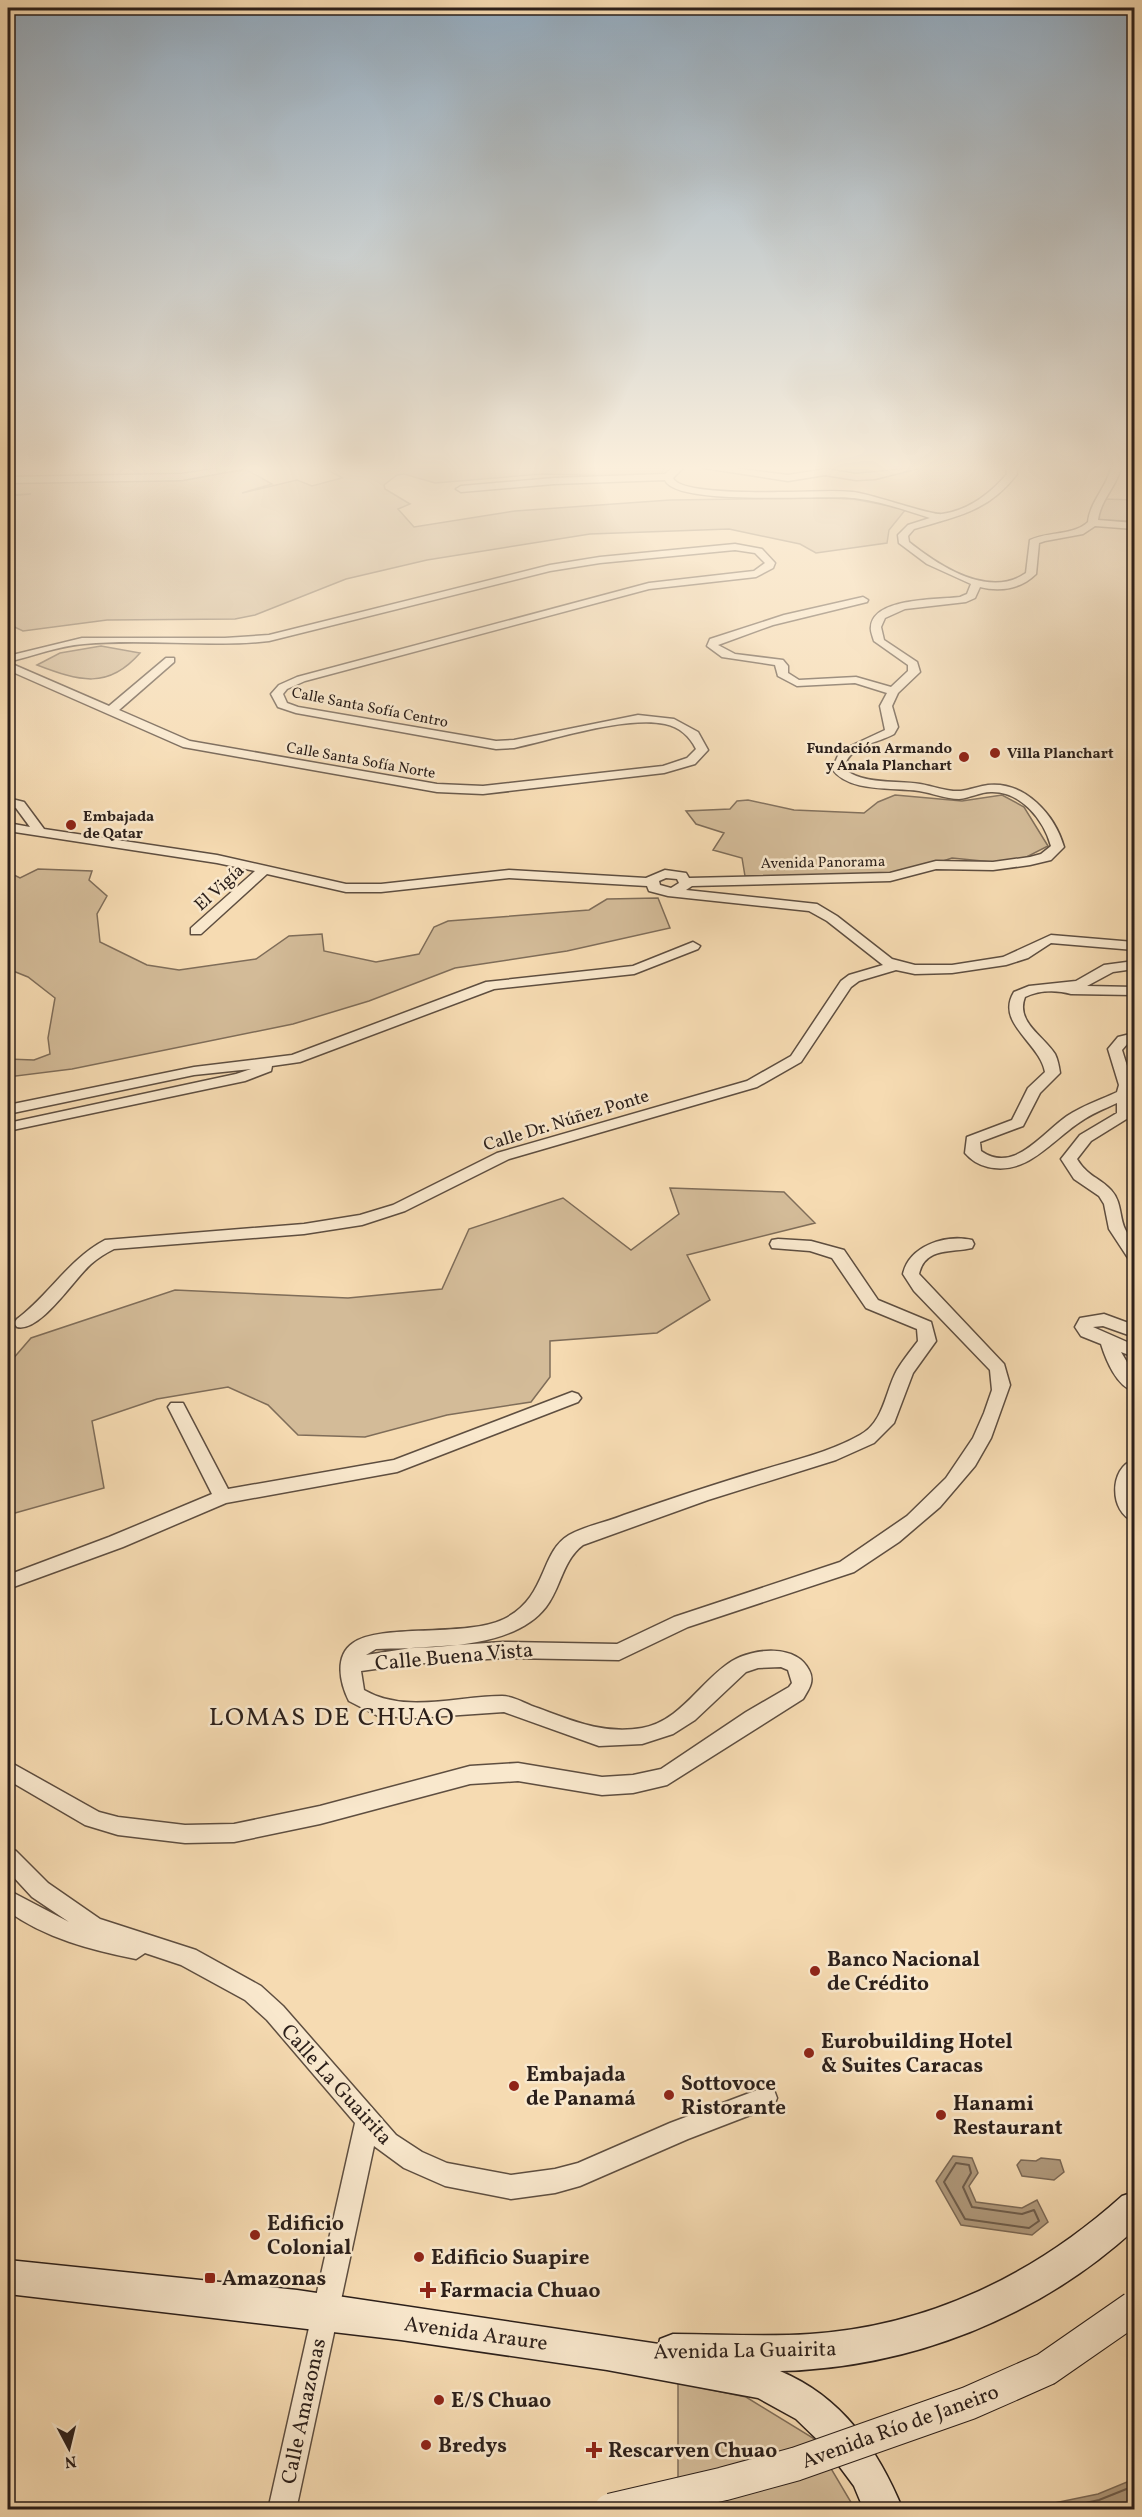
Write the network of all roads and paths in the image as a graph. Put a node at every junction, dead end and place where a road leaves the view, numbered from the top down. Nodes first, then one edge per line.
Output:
1 (484, 585) edge
2 (654, 585) edge
3 (975, 585) edge
4 (862, 600) dead end
5 (8, 658) edge
6 (171, 660) dead end
7 (8, 666) edge
8 (893, 691) junction
9 (109, 711) junction
10 (694, 734) joint
11 (8, 802) edge
12 (8, 827) edge
13 (40, 832) junction
14 (264, 870) junction
15 (651, 882) junction
16 (687, 882) junction
17 (668, 892) junction
18 (196, 931) dead end
19 (693, 946) dead end
20 (1134, 946) edge
21 (1134, 965) edge
22 (895, 966) junction
23 (1040, 989) junction
24 (1134, 991) edge
25 (1134, 1037) edge
26 (274, 1063) junction
27 (1124, 1094) junction
28 (8, 1109) edge
29 (8, 1127) edge
30 (778, 1244) dead end
31 (966, 1244) dead end
32 (1134, 1254) edge
33 (23, 1323) dead end
34 (1134, 1331) edge
35 (1108, 1342) junction
36 (1134, 1351) edge
37 (1134, 1384) edge
38 (572, 1398) dead end
39 (177, 1407) dead end
40 (1134, 1466) edge
41 (223, 1497) junction
42 (1134, 1514) edge
43 (8, 1582) edge
44 (350, 1665) junction
45 (8, 1770) edge
46 (8, 1857) edge
47 (8, 1899) edge
48 (188, 1957) junction
49 (765, 2098) dead end
50 (367, 2122) junction
51 (1134, 2208) edge
52 (8, 2277) edge
53 (1134, 2308) edge
54 (324, 2312) junction
55 (607, 2352) junction
56 (282, 2510) edge
57 (611, 2510) edge
58 (884, 2510) edge

1 - 5 street, Calle Santa Sofía Centro
2 - 10 street, Calle Santa Sofía Centro
3 - 8 street
4 - 8 street
6 - 9 street
7 - 9 street, Calle Santa Sofía Norte
8 - 16 street, Avenida Panorama
9 - 10 street, Calle Santa Sofía Norte
11 - 13 street
12 - 13 street
13 - 14 street
14 - 15 street
14 - 18 street, El Vigía
15 - 16 street
15 - 17 street
16 - 17 street
17 - 22 street
19 - 26 street
20 - 22 street
21 - 23 street
22 - 33 street, Calle Dr. Núñez Ponte
23 - 24 street
23 - 27 street
25 - 27 street
26 - 28 street
26 - 29 street
27 - 32 street
30 - 44 street
31 - 44 street, Calle Buena Vista
34 - 35 street
35 - 36 street
35 - 37 street
38 - 41 street
39 - 41 street
40 - 42 street
41 - 43 street
44 - 45 street, Calle Buena Vista
46 - 48 street, Calle La Guairita
47 - 48 street
48 - 50 street, Calle La Guairita
49 - 50 street, Calle La Guairita
50 - 54 street, Calle Amazonas
51 - 55 street, Avenida La Guairita
52 - 54 street, Avenida Araure
53 - 57 street, Avenida Río de Janeiro, bridge
54 - 55 street, Avenida Araure
54 - 56 street, Calle Amazonas
55 - 58 street, Avenida Araure

